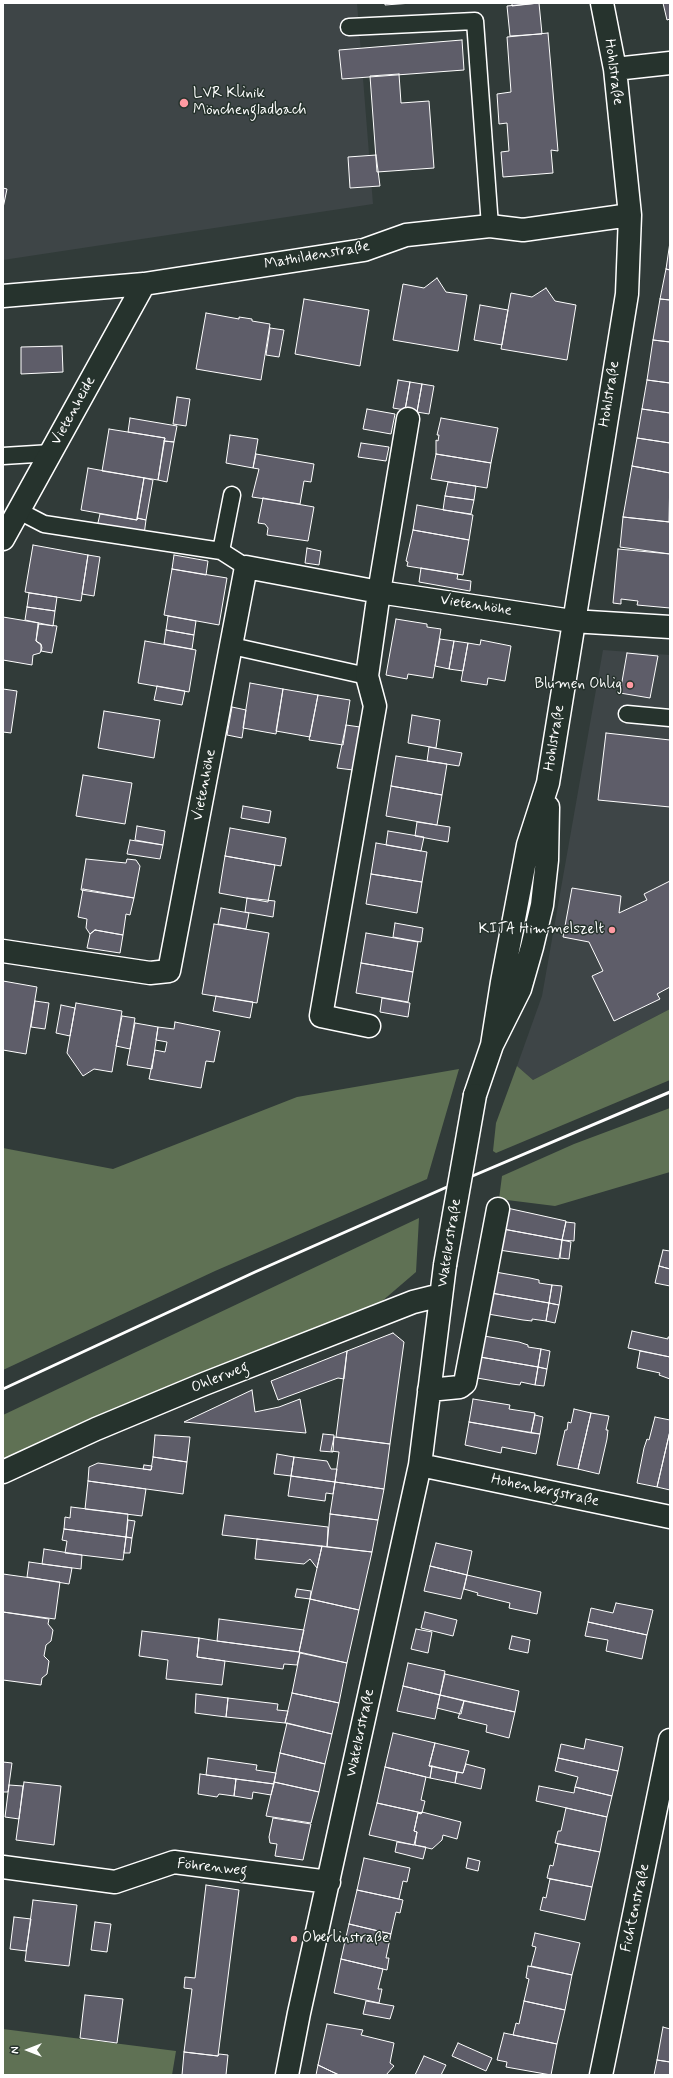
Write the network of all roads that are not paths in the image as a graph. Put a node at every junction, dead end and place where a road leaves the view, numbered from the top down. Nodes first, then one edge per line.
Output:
1 (602, 3) edge
2 (349, 27) dead end
3 (670, 63) edge
4 (614, 69) junction
5 (630, 215) junction
6 (490, 226) junction
7 (144, 284) junction
8 (3, 296) edge
9 (408, 419) dead end
10 (50, 453) junction
11 (3, 456) edge
12 (232, 495) dead end
13 (20, 511) junction
14 (3, 539) edge
15 (221, 551) junction
16 (246, 566) junction
17 (379, 592) junction
18 (572, 621) junction
19 (670, 627) edge
20 (232, 646) junction
21 (367, 676) junction
22 (627, 714) dead end
23 (670, 718) edge
24 (3, 951) edge
25 (369, 1026) dead end
26 (475, 1095) joint
27 (498, 1209) dead end
28 (441, 1295) junction
29 (429, 1390) junction
30 (420, 1466) junction
31 (3, 1472) edge
32 (670, 1517) edge
33 (670, 1740) edge
34 (3, 1867) edge
35 (329, 1882) junction
36 (287, 2075) edge
37 (601, 2075) edge

1 - 4 street, Hohlstraße
2 - 6 lane
3 - 4 street
4 - 5 street, Hohlstraße
5 - 6 street, Mathildenstraße
5 - 18 street, Hohlstraße
6 - 7 street, Mathildenstraße
7 - 8 street, Mathildenstraße
7 - 10 street, Vietenheide
9 - 17 street
10 - 11 lane
10 - 13 street, Vietenheide
12 - 15 lane
13 - 14 street, Vietenheide
13 - 15 lane
15 - 16 lane
16 - 17 street, Vietenhöhe
16 - 20 street, Vietenhöhe
17 - 18 street, Vietenhöhe
17 - 21 street
18 - 19 street, Vietenhöhe
18 - 26 street, Hohlstraße
20 - 21 lane
20 - 24 street, Vietenhöhe
21 - 25 street
22 - 23 lane
26 - 28 street, Watelerstraße, bridge
27 - 29 street
28 - 29 street, Watelerstraße
28 - 31 street, Ohlerweg
29 - 30 street, Watelerstraße
30 - 32 street, Hohenbergstraße
30 - 35 street, Watelerstraße
33 - 37 street, Fichtenstraße
34 - 35 street, Föhrenweg
35 - 36 street, Watelerstraße

